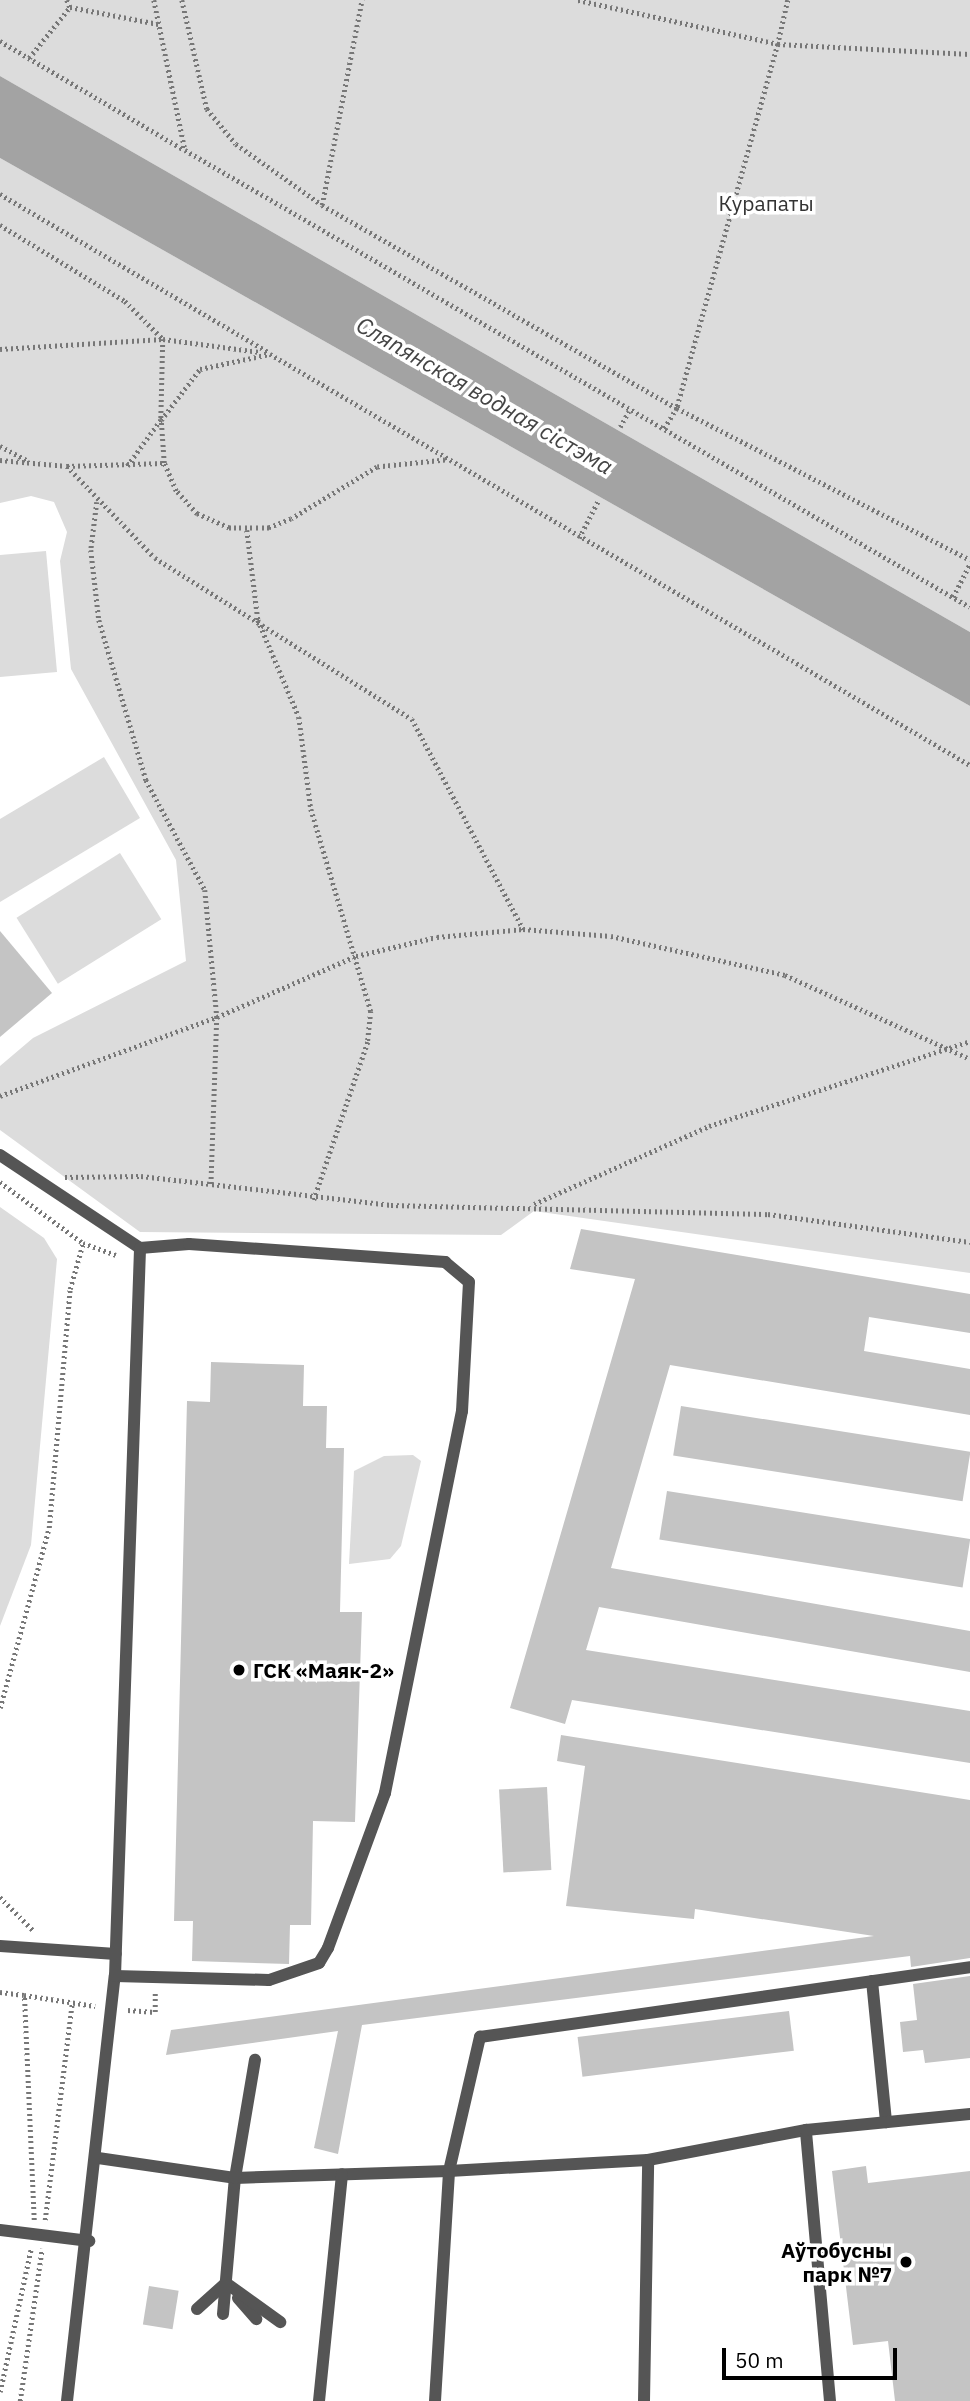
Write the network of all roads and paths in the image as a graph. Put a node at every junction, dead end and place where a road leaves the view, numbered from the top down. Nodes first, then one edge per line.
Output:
1 (67, 0) edge
2 (154, 0) edge
3 (182, 0) edge
4 (362, 0) edge
5 (578, 0) edge
6 (788, 0) edge
7 (70, 7) junction
8 (159, 24) junction
9 (0, 41) edge
10 (778, 44) junction
11 (970, 54) edge
12 (29, 58) junction
13 (185, 150) junction
14 (0, 194) edge
15 (322, 205) junction
16 (0, 225) edge
17 (163, 339) junction
18 (0, 349) edge
19 (270, 354) junction
20 (677, 408) junction
21 (629, 411) junction
22 (161, 420) junction
23 (620, 427) dead end
24 (663, 431) junction
25 (0, 446) edge
26 (0, 460) edge
27 (27, 460) junction
28 (445, 460) junction
29 (164, 463) junction
30 (67, 466) junction
31 (127, 467) junction
32 (598, 501) dead end
33 (97, 502) junction
34 (247, 530) junction
35 (579, 538) junction
36 (970, 562) edge
37 (970, 607) edge
38 (258, 620) junction
39 (970, 765) edge
40 (523, 929) junction
41 (356, 957) junction
42 (217, 1017) junction
43 (970, 1041) edge
44 (948, 1046) junction
45 (970, 1059) edge
46 (0, 1096) edge
47 (0, 1155) edge
48 (32, 1179) junction
49 (0, 1182) edge
50 (211, 1187) junction
51 (314, 1200) junction
52 (533, 1204) junction
53 (970, 1242) edge
54 (83, 1243) junction
55 (140, 1248) junction
56 (140, 1263) junction
57 (0, 1707) edge
58 (0, 1897) edge
59 (0, 1947) edge
60 (63, 1950) junction
61 (116, 1954) junction
62 (970, 1967) edge
63 (115, 1976) junction
64 (156, 1978) junction
65 (872, 1981) junction
66 (0, 1992) edge
67 (24, 1995) junction
68 (72, 2002) junction
69 (112, 2009) junction
70 (255, 2060) dead end
71 (970, 2115) edge
72 (886, 2122) junction
73 (806, 2130) junction
74 (98, 2158) junction
75 (648, 2160) junction
76 (449, 2171) junction
77 (342, 2174) junction
78 (235, 2178) junction
79 (0, 2230) edge
80 (39, 2235) junction
81 (89, 2241) junction
82 (226, 2283) junction
83 (197, 2309) dead end
84 (223, 2314) dead end
85 (256, 2319) dead end
86 (280, 2322) dead end
87 (0, 2392) edge
88 (20, 2401) edge
89 (67, 2401) edge
90 (319, 2401) edge
91 (435, 2401) edge
92 (644, 2401) edge
93 (831, 2401) edge

1 - 7 path
2 - 8 path
3 - 15 path
4 - 15 path
5 - 10 path
6 - 10 path
7 - 8 path
7 - 12 path
8 - 13 path
9 - 12 path
10 - 11 path
10 - 20 path
12 - 13 path
13 - 21 path
14 - 19 path
15 - 20 path
16 - 17 path
17 - 18 path
17 - 19 path
17 - 22 path
19 - 22 path
19 - 28 path
20 - 24 path
20 - 36 path
21 - 23 path
21 - 24 path
22 - 29 path
22 - 31 path
24 - 37 path
25 - 27 path
26 - 27 path
27 - 30 path
28 - 34 path
28 - 35 path
29 - 31 path
29 - 34 path
30 - 31 path
30 - 33 path
32 - 35 path
33 - 38 path
33 - 42 path
34 - 38 path
35 - 39 path
36 - 37 path
38 - 40 path
38 - 41 path
40 - 41 path
40 - 44 path
41 - 42 path
41 - 51 path
42 - 46 path
42 - 50 path
43 - 44 path
44 - 45 path
44 - 52 path
47 - 48 lane
48 - 50 path
48 - 55 lane
49 - 54 path
50 - 51 path
51 - 52 path
52 - 53 path
54 - 56 path
54 - 57 path
55 - 56 lane
55 - 64 lane
56 - 61 lane
58 - 60 path
59 - 60 lane
60 - 61 lane
61 - 63 lane
62 - 65 lane
63 - 64 lane
63 - 69 lane
64 - 69 path
65 - 72 lane
65 - 76 lane
66 - 67 path
67 - 68 path
67 - 80 path
68 - 69 path
68 - 80 path
69 - 74 lane
70 - 78 lane
71 - 72 lane
72 - 73 lane
73 - 75 lane
73 - 93 lane
74 - 78 lane
74 - 81 lane
75 - 76 lane
75 - 92 lane
76 - 77 lane
76 - 91 lane
77 - 78 lane
77 - 90 lane
78 - 82 lane
79 - 80 lane
80 - 81 lane
80 - 87 path
80 - 88 path
81 - 89 lane
82 - 83 lane
82 - 84 lane
82 - 85 lane
82 - 86 lane

